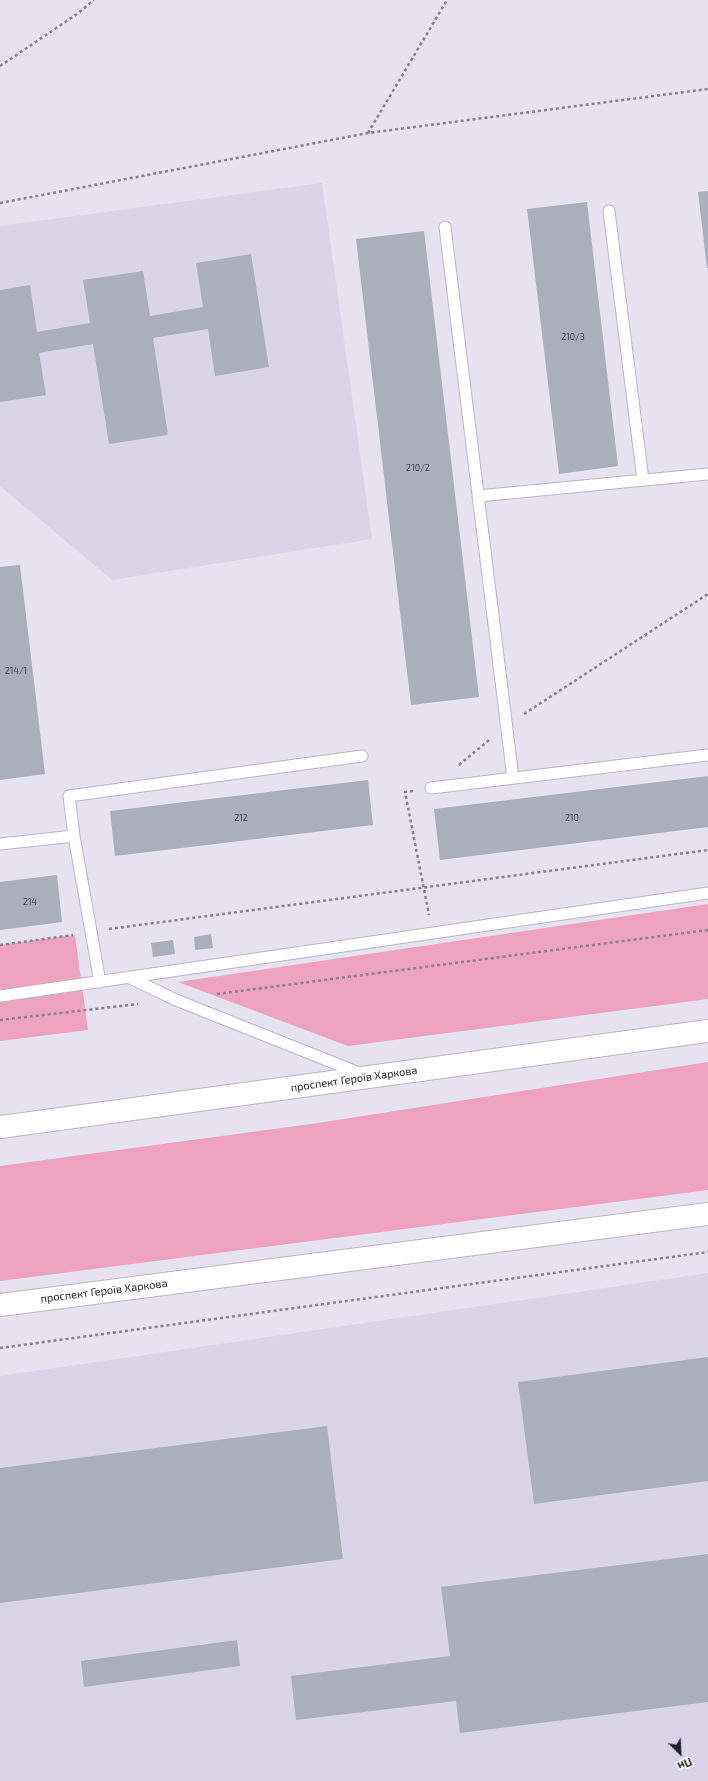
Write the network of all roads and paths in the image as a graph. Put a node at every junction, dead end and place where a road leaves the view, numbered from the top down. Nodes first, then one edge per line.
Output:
1 (94, 0) edge
2 (447, 0) edge
3 (0, 66) edge
4 (708, 89) edge
5 (368, 133) junction
6 (0, 203) edge
7 (609, 211) dead end
8 (445, 228) dead end
9 (708, 474) edge
10 (643, 480) junction
11 (478, 496) junction
12 (708, 594) edge
13 (506, 726) junction
14 (708, 755) edge
15 (362, 756) dead end
16 (513, 778) junction
17 (431, 788) junction
18 (74, 836) junction
19 (0, 844) edge
20 (708, 850) edge
21 (424, 888) junction
22 (708, 893) edge
23 (708, 930) edge
24 (91, 932) junction
25 (432, 933) junction
26 (0, 945) edge
27 (128, 977) junction
28 (100, 982) junction
29 (215, 994) dead end
30 (0, 996) edge
31 (176, 1000) junction
32 (0, 1020) edge
33 (708, 1031) edge
34 (370, 1077) junction
35 (0, 1127) edge
36 (708, 1214) edge
37 (708, 1252) edge
38 (0, 1305) edge
39 (0, 1348) edge

1 - 3 path
2 - 5 path
4 - 5 path
5 - 6 path
7 - 10 lane
8 - 11 lane
9 - 10 lane
10 - 11 lane
11 - 13 lane
12 - 13 path
13 - 16 lane
13 - 17 path
14 - 16 lane
15 - 18 lane
16 - 17 lane
17 - 21 path
18 - 19 lane
18 - 24 lane
20 - 21 path
21 - 24 path
21 - 25 path
22 - 25 lane
23 - 29 path
24 - 26 path
24 - 28 lane
25 - 27 lane
27 - 28 lane
27 - 31 lane
28 - 30 lane
31 - 32 path
31 - 34 lane
33 - 34 main road, проспект Героїв Харкова
34 - 35 main road, проспект Героїв Харкова
36 - 38 main road, проспект Героїв Харкова
37 - 39 path

